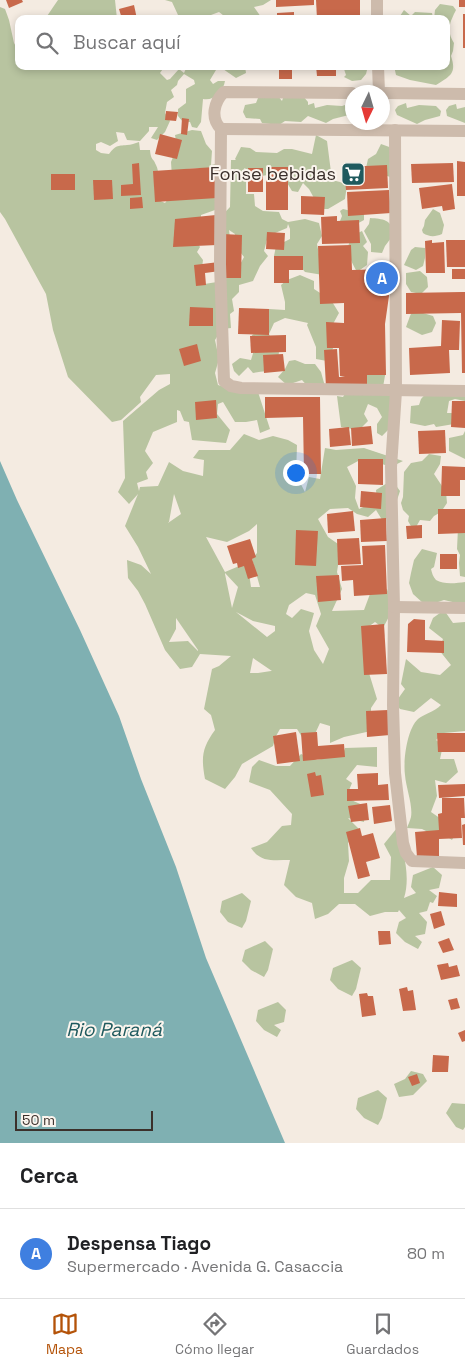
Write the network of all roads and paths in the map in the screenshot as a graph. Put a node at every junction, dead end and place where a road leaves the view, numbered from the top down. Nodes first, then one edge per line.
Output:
1 (377, 0) edge
2 (377, 15) edge
3 (378, 70) edge
4 (379, 85) edge
5 (345, 93) edge
6 (390, 93) edge
7 (465, 94) edge
8 (345, 127) edge
9 (221, 129) junction
10 (390, 129) edge
11 (395, 130) junction
12 (465, 131) edge
13 (396, 391) junction
14 (465, 391) edge
15 (394, 607) junction
16 (465, 608) edge
17 (465, 863) edge

1 - 2 street
3 - 4 street
5 - 9 street
6 - 7 street
8 - 9 street
9 - 13 street
10 - 11 street
11 - 12 street
11 - 13 street
13 - 14 street
13 - 15 street
15 - 16 street
15 - 17 street

